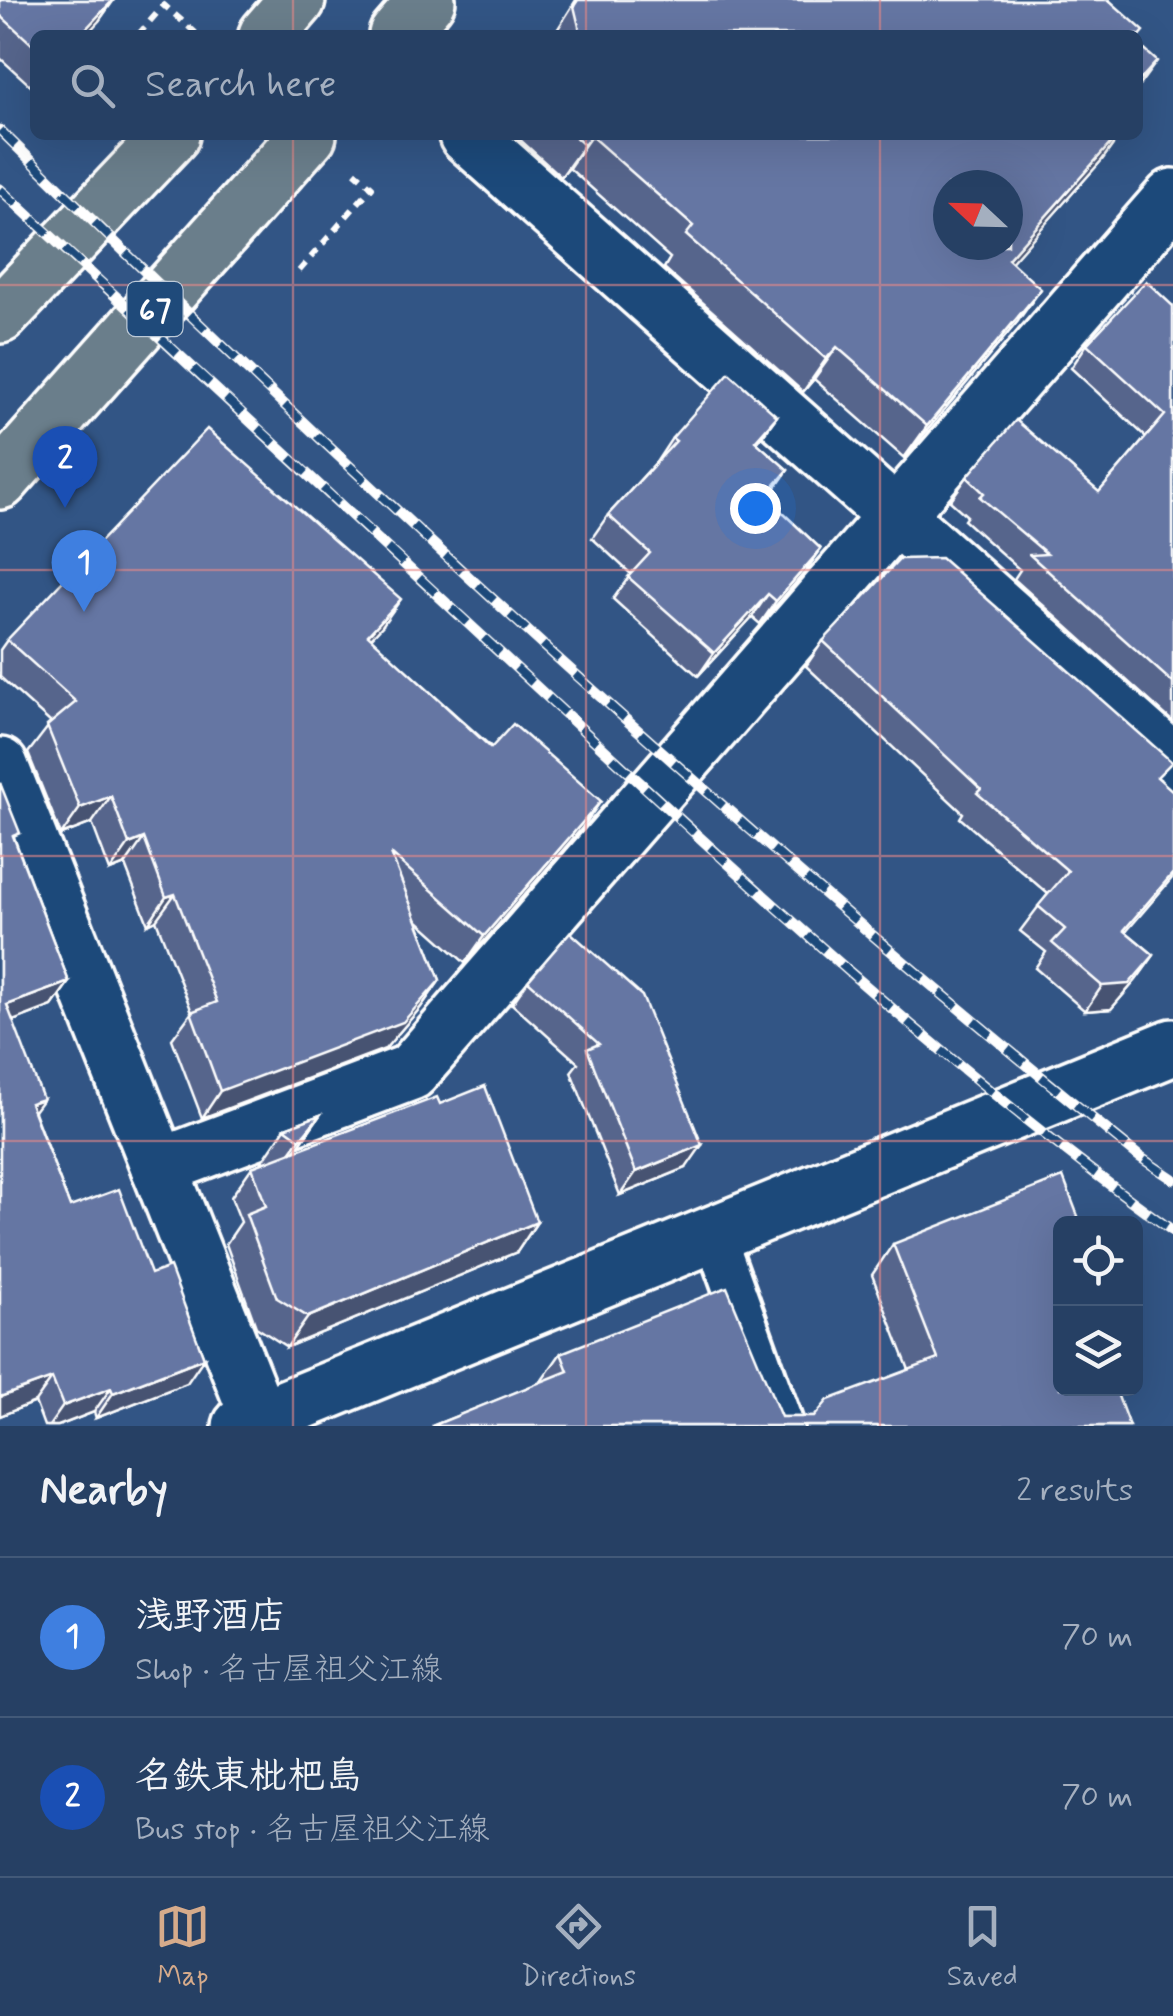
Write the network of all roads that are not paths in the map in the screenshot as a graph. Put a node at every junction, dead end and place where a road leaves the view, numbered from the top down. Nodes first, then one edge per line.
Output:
1 (296, 0) edge
2 (427, 0) edge
3 (270, 30) edge
4 (400, 30) edge
5 (167, 140) edge
6 (304, 140) edge
7 (473, 140) edge
8 (1173, 197) edge
9 (0, 316) edge
10 (0, 481) edge
11 (897, 518) junction
12 (1173, 762) edge
13 (0, 766) edge
14 (1173, 1047) edge
15 (159, 1167) junction
16 (714, 1234) junction
17 (254, 1424) edge
18 (783, 1426) edge

1 - 3 main road
2 - 4 main road
5 - 9 main road
6 - 10 main road, 67
7 - 11 street
8 - 11 street
11 - 12 street
11 - 15 street
13 - 15 street
14 - 16 street
15 - 17 street
16 - 17 street
16 - 18 lane

